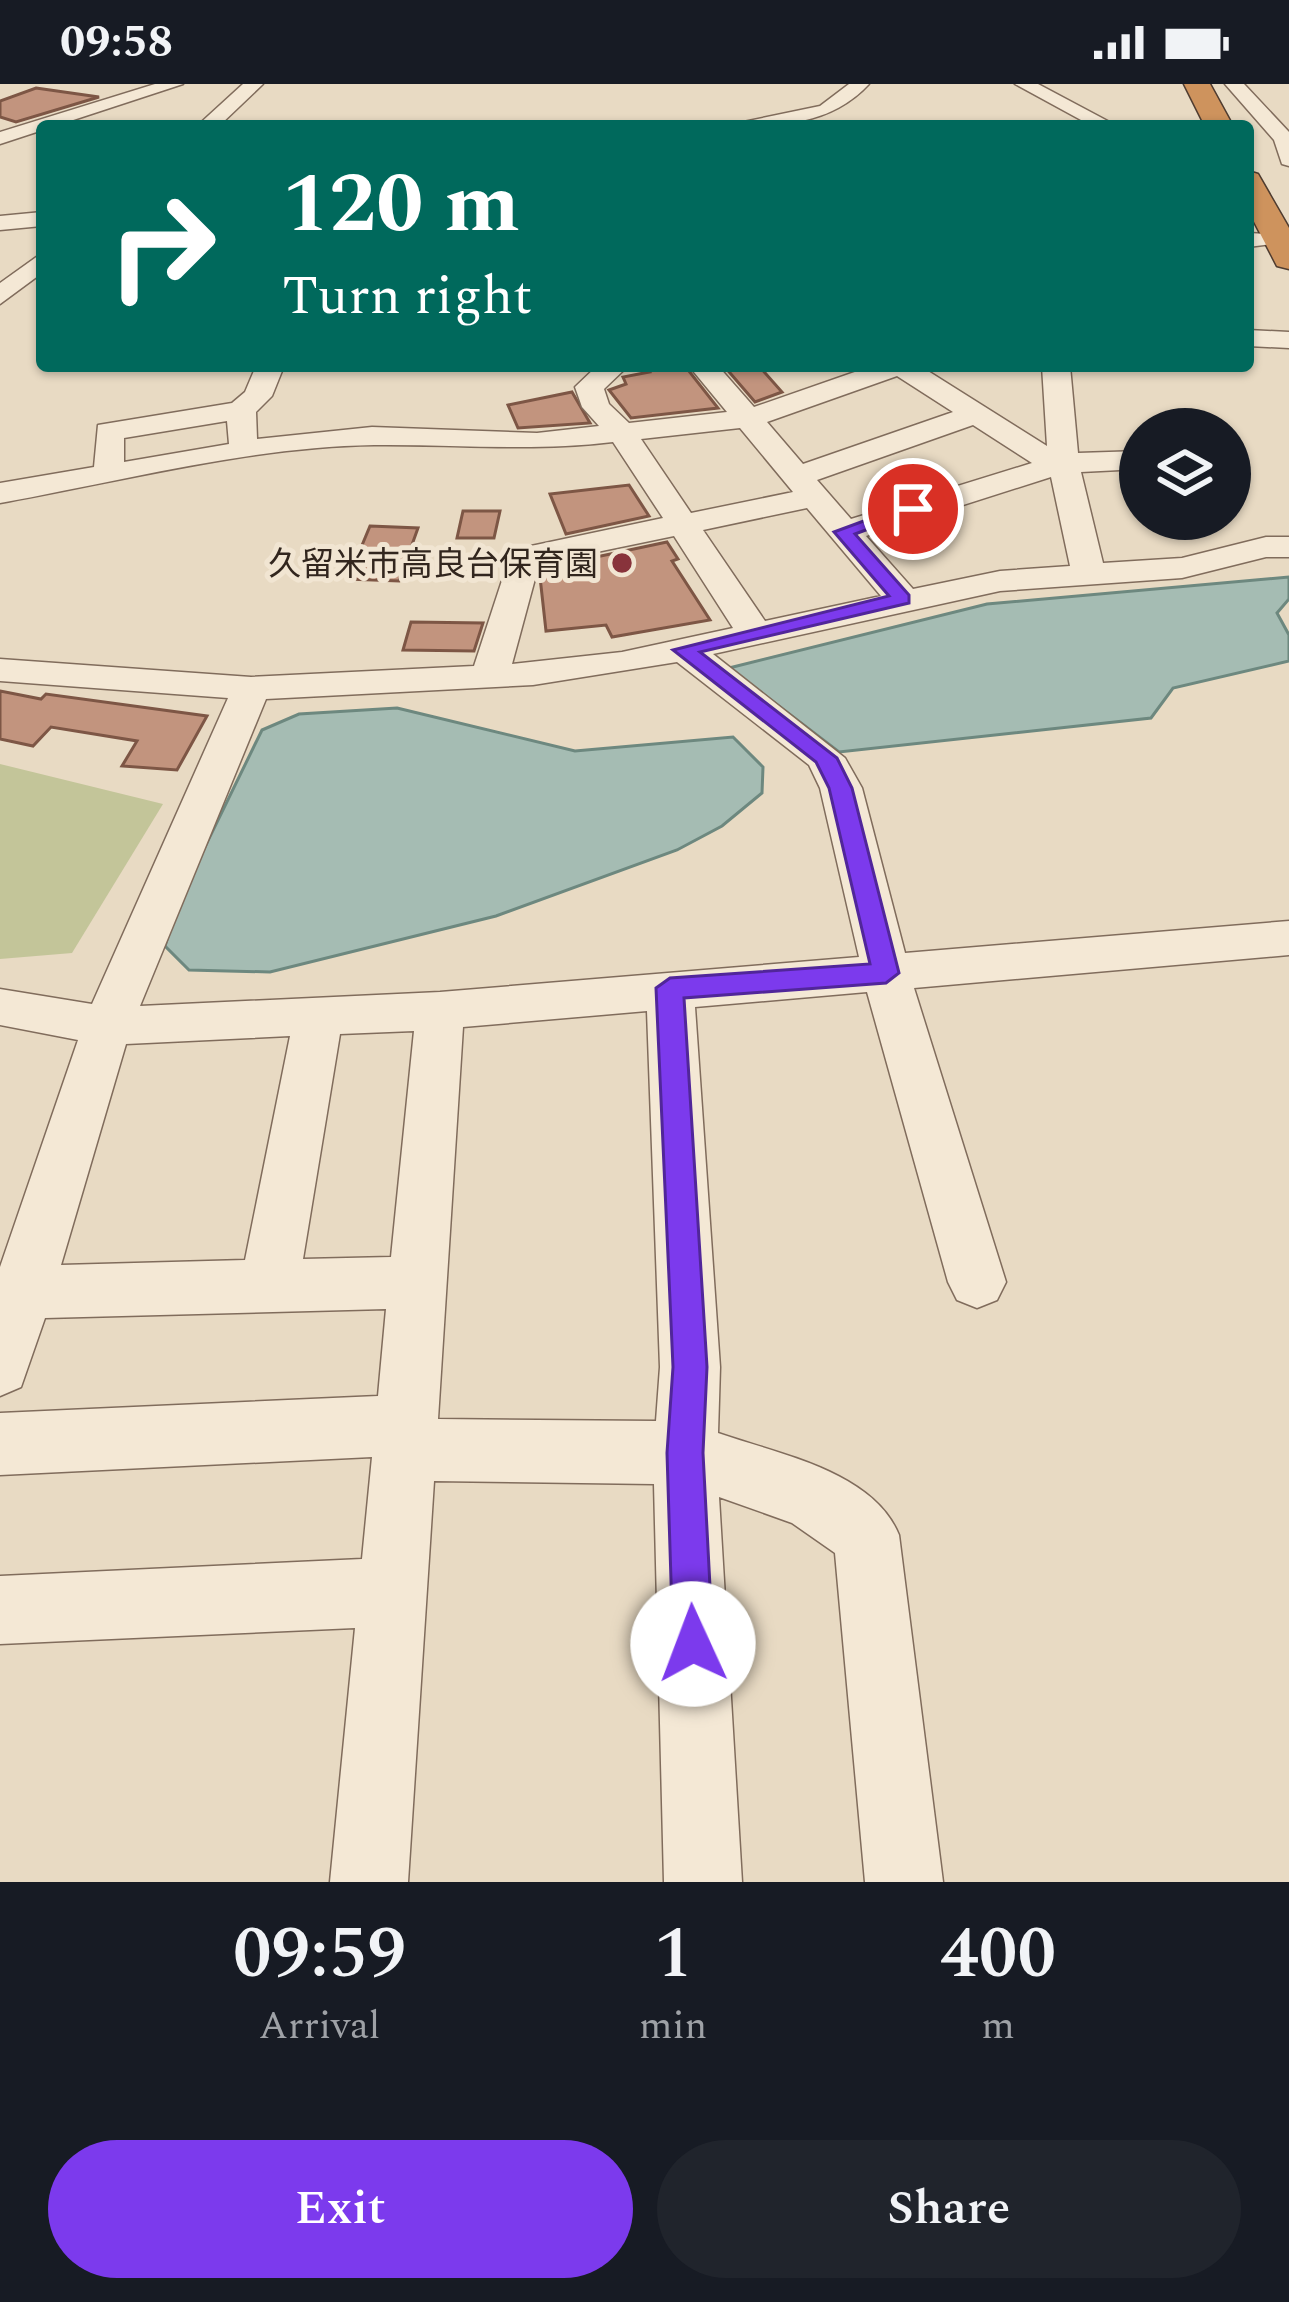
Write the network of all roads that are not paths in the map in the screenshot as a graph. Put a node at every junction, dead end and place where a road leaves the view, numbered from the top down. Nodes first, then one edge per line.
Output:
1 (173, 84) edge
2 (254, 84) edge
3 (860, 84) edge
4 (1024, 84) edge
5 (1196, 84) edge
6 (1236, 87) edge
7 (1272, 91) dead end
8 (58, 120) edge
9 (214, 120) edge
10 (768, 120) edge
11 (1095, 120) edge
12 (1216, 120) edge
13 (36, 127) edge
14 (0, 138) edge
15 (1289, 160) edge
16 (1254, 193) edge
17 (36, 220) edge
18 (0, 223) edge
19 (1275, 237) edge
20 (36, 265) edge
21 (0, 295) edge
22 (1254, 338) edge
23 (1289, 340) edge
24 (268, 372) edge
25 (607, 372) edge
26 (709, 372) edge
27 (883, 372) edge
28 (910, 372) edge
29 (1056, 372) edge
30 (241, 410) junction
31 (978, 413) junction
32 (751, 418) junction
33 (623, 434) junction
34 (243, 452) junction
35 (1119, 461) edge
36 (1060, 464) junction
37 (109, 474) junction
38 (804, 487) junction
39 (0, 493) edge
40 (684, 524) junction
41 (1251, 531) edge
42 (843, 532) junction
43 (1278, 547) edge
44 (1089, 575) junction
45 (902, 599) junction
46 (755, 633) junction
47 (683, 650) junction
48 (0, 670) edge
49 (489, 677) junction
50 (251, 688) junction
51 (1289, 938) edge
52 (886, 973) junction
53 (670, 988) junction
54 (0, 1007) edge
55 (440, 1011) junction
56 (319, 1016) junction
57 (107, 1026) junction
58 (418, 1282) junction
59 (977, 1282) dead end
60 (268, 1286) junction
61 (12, 1293) edge
62 (0, 1367) edge
63 (406, 1438) junction
64 (0, 1444) edge
65 (685, 1453) junction
66 (393, 1592) junction
67 (0, 1610) edge
68 (369, 1882) edge
69 (703, 1882) edge
70 (904, 1882) edge

1 - 8 street
2 - 9 street
3 - 10 street
4 - 11 street
5 - 12 highway
6 - 7 street
6 - 15 street
13 - 14 street
16 - 19 highway
17 - 18 street
20 - 21 street
22 - 23 street
24 - 30 street
25 - 33 street
26 - 32 street
27 - 32 street
28 - 31 street
29 - 36 street
30 - 34 street
30 - 37 street
31 - 36 street
31 - 38 street
32 - 33 street
32 - 38 street
33 - 34 street
33 - 40 street
34 - 37 street
35 - 36 street
36 - 42 street
36 - 44 street
37 - 39 street
38 - 40 street
38 - 42 street
40 - 46 street
40 - 49 street
41 - 43 street
42 - 45 street
43 - 44 street
44 - 45 street
45 - 46 street
46 - 47 street
47 - 49 street
47 - 52 street
48 - 50 street
49 - 50 street
50 - 57 street
51 - 52 street
52 - 53 street
52 - 59 street
53 - 55 street
53 - 65 street
54 - 57 street
55 - 56 street
55 - 58 street
56 - 57 street
56 - 60 street
57 - 61 street
58 - 60 street
58 - 63 street
60 - 61 street
61 - 62 street
63 - 64 street
63 - 65 street
63 - 66 street
65 - 69 street
65 - 70 street
66 - 67 street
66 - 68 street

